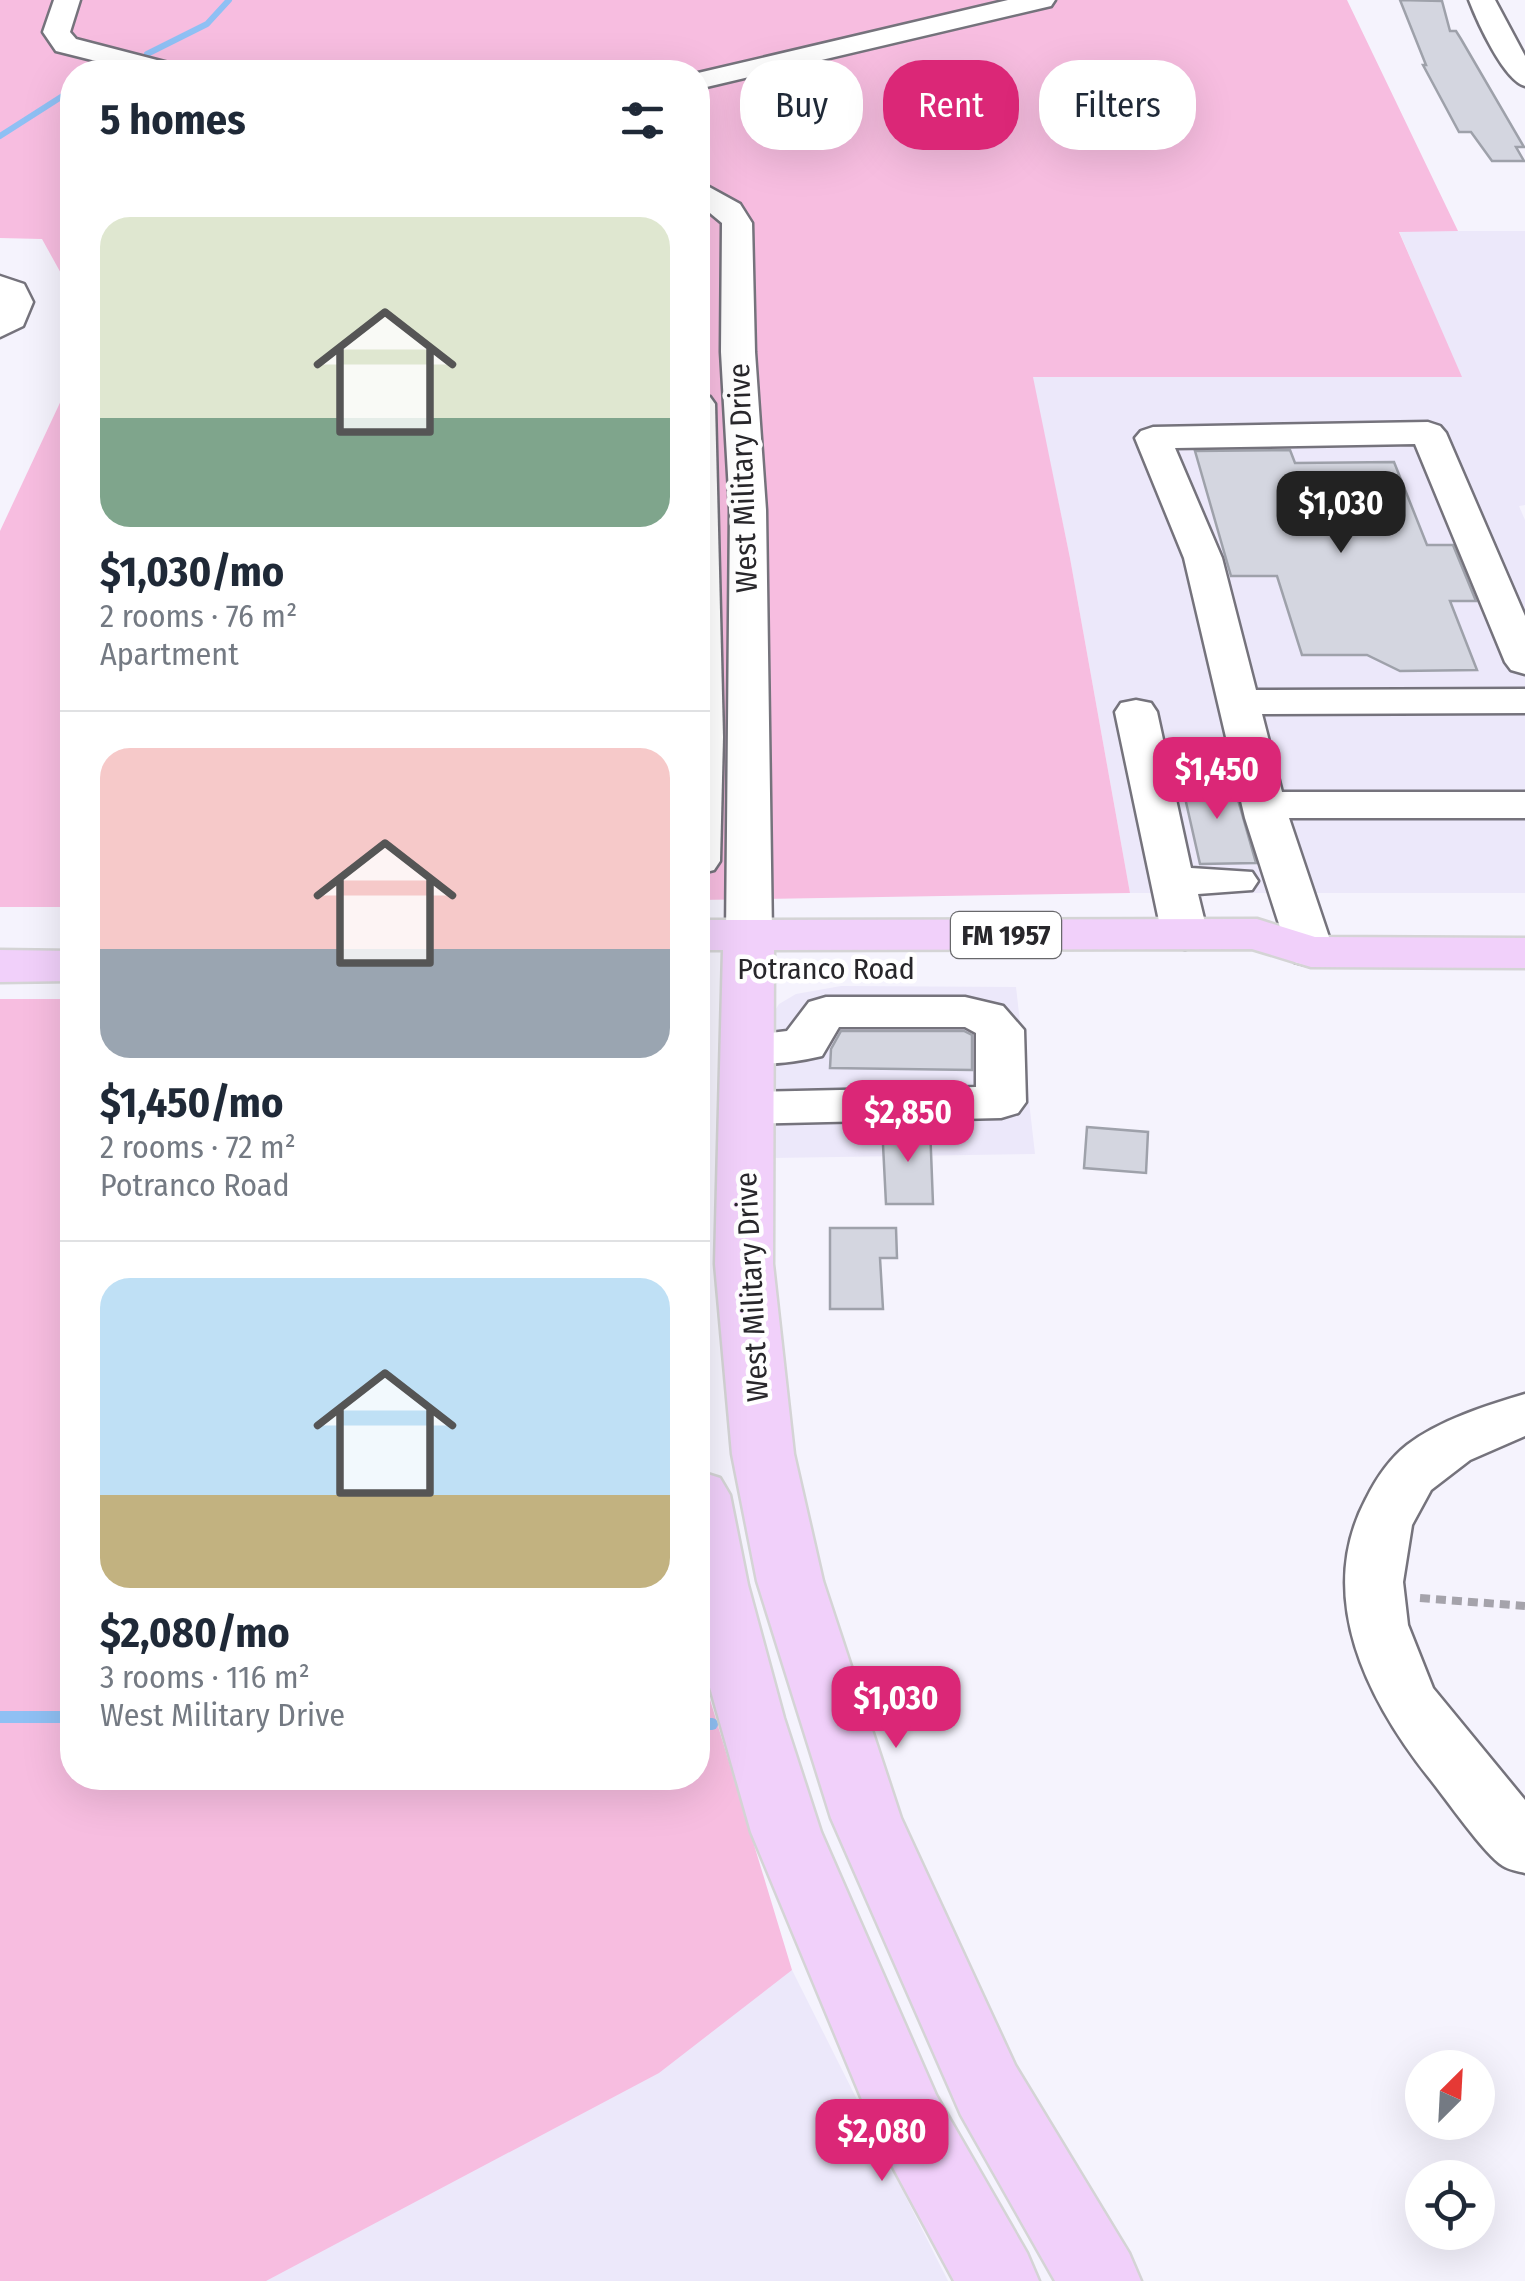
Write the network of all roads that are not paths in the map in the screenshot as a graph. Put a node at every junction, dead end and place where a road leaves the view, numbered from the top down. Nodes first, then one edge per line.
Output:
1 (67, 0) edge
2 (1042, 0) edge
3 (1482, 0) edge
4 (125, 60) edge
5 (1525, 76) edge
6 (710, 78) edge
7 (710, 205) edge
8 (0, 286) edge
9 (0, 327) edge
10 (710, 510) edge
11 (748, 510) junction
12 (1525, 662) edge
13 (1525, 701) edge
14 (1240, 702) junction
15 (1136, 712) dead end
16 (1264, 805) junction
17 (1525, 805) edge
18 (1172, 881) junction
19 (1236, 881) dead end
20 (0, 933) edge
21 (60, 933) edge
22 (1185, 935) junction
23 (710, 943) edge
24 (1311, 952) junction
25 (1525, 953) edge
26 (731, 957) edge
27 (0, 966) edge
28 (60, 966) edge
29 (903, 991) junction
30 (805, 1045) junction
31 (745, 1078) junction
32 (812, 1106) junction
33 (1525, 1414) edge
34 (710, 1562) edge
35 (829, 1703) junction
36 (750, 1718) junction
37 (1525, 1846) edge
38 (998, 2281) edge
39 (1100, 2281) edge

1 - 4 street
2 - 6 street
3 - 5 street
7 - 11 street, West Military Drive
8 - 9 street
10 - 11 street
11 - 26 street, West Military Drive
12 - 14 street
13 - 14 street
14 - 16 street
15 - 18 street
16 - 17 street
16 - 24 street
18 - 19 street
18 - 22 street
20 - 21 main road
22 - 24 main road, Potranco Road / FM 1957
22 - 26 main road, Potranco Road / FM 1957
23 - 26 main road, Potranco Road / FM 1957
24 - 25 main road, Potranco Road / FM 1957
24 - 29 main road, Potranco Road / FM 1957
26 - 29 main road, Potranco Road / FM 1957
26 - 31 main road, West Military Drive
27 - 28 main road
29 - 30 street
29 - 32 street
30 - 31 street
30 - 32 street
31 - 32 street
31 - 35 main road, West Military Drive
33 - 37 street
34 - 36 main road
35 - 36 main road
35 - 39 main road, West Military Drive
36 - 38 main road

